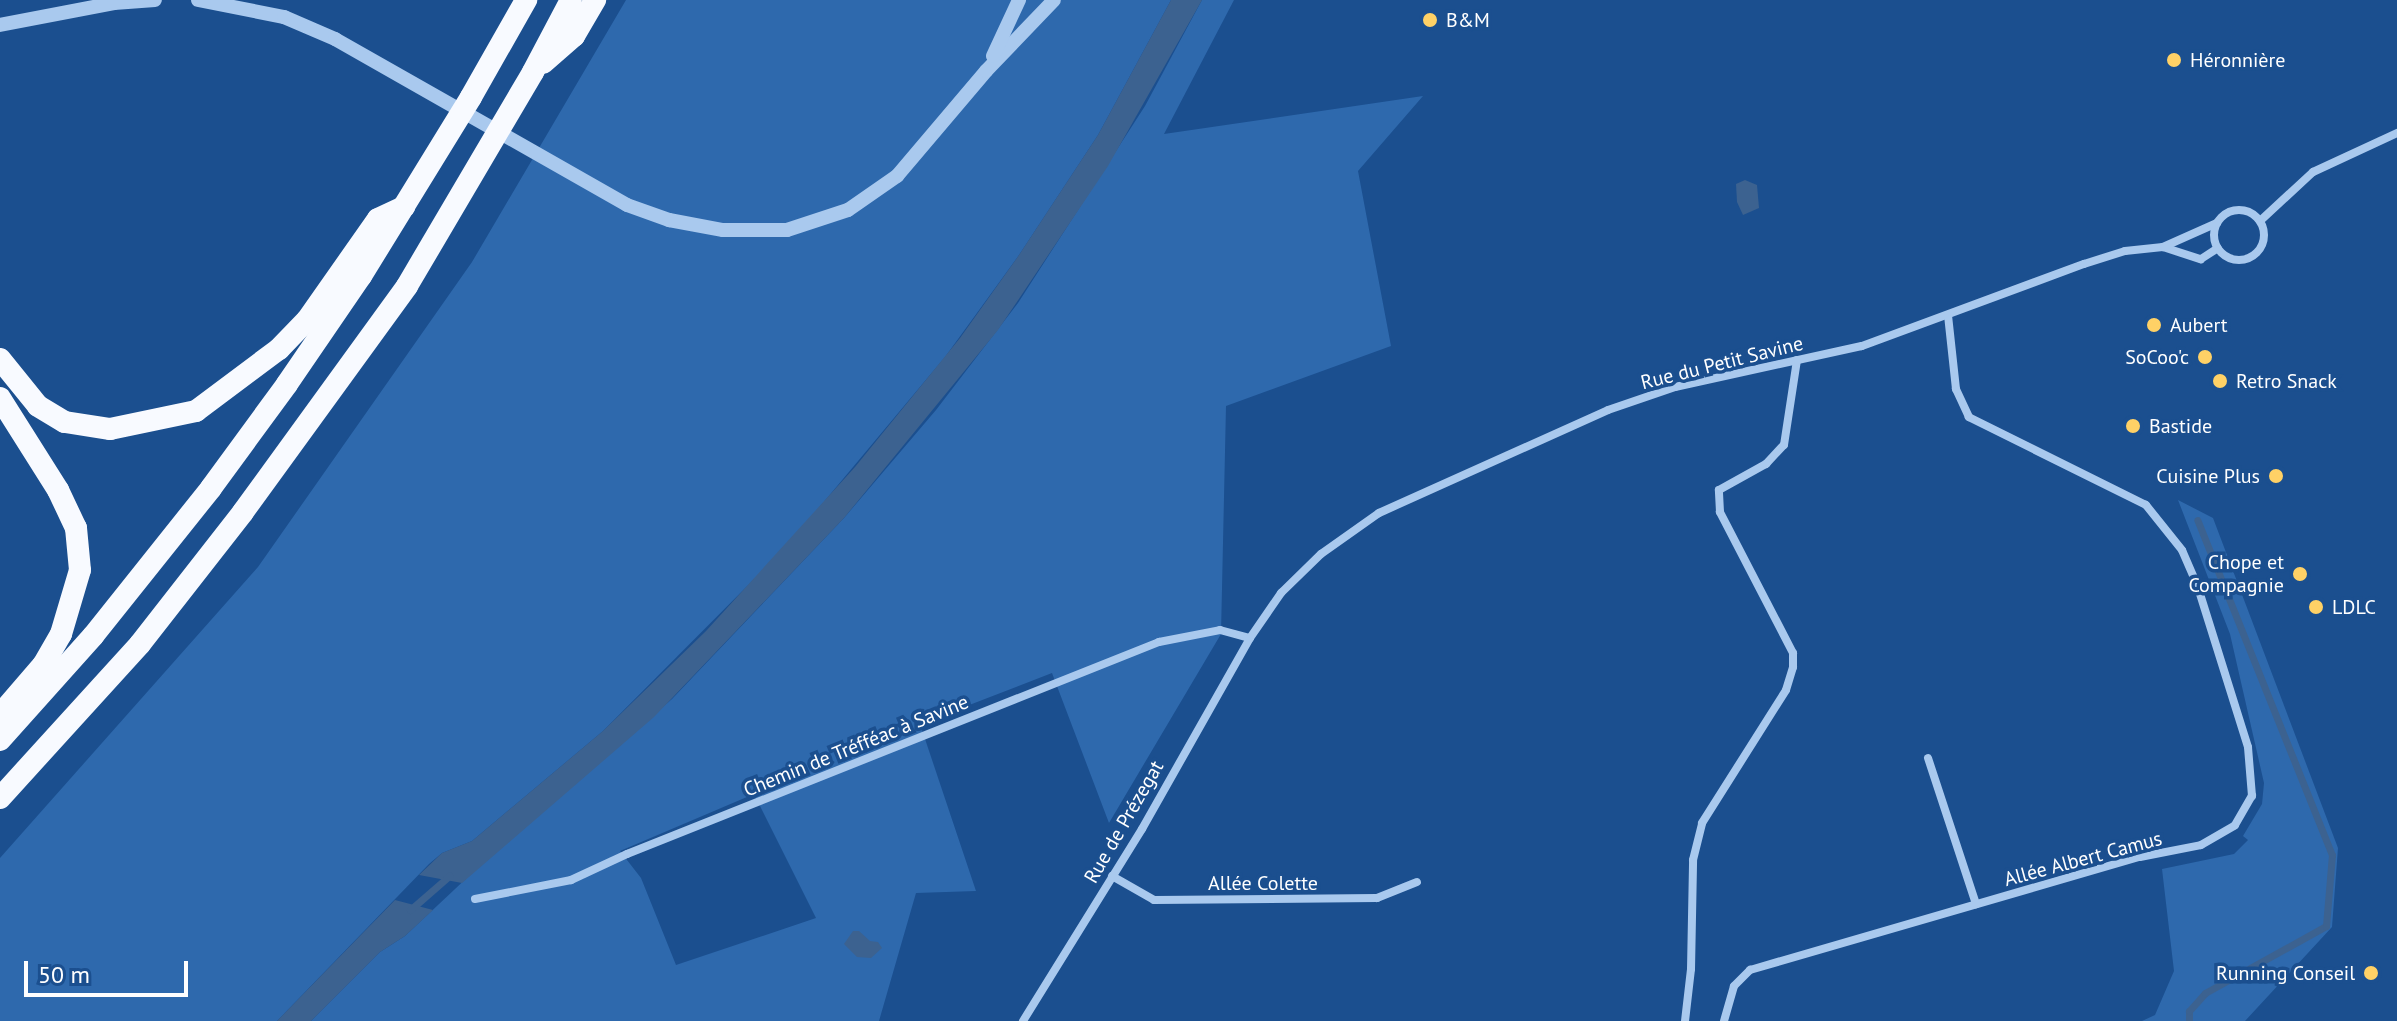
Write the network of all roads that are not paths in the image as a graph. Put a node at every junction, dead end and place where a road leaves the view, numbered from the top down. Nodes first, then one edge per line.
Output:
1 (155, 0) edge
2 (198, 0) edge
3 (526, 0) edge
4 (571, 0) edge
5 (595, 0) edge
6 (1019, 0) edge
7 (1054, 0) edge
8 (40, 19) junction
9 (0, 25) edge
10 (0, 34) edge
11 (986, 71) junction
12 (533, 72) junction
13 (2397, 133) edge
14 (404, 207) junction
15 (2260, 221) junction
16 (2217, 223) junction
17 (2163, 247) junction
18 (2218, 248) junction
19 (1948, 315) junction
20 (0, 359) edge
21 (1797, 360) junction
22 (0, 398) edge
23 (1250, 638) junction
24 (0, 715) edge
25 (0, 740) edge
26 (1928, 758) dead end
27 (0, 798) edge
28 (1112, 876) junction
29 (1417, 882) dead end
30 (475, 899) dead end
31 (1976, 904) junction
32 (1023, 1021) edge
33 (1685, 1021) edge
34 (1724, 1021) edge

1 - 8 street
2 - 11 street
3 - 14 highway
4 - 12 highway
5 - 12 highway
6 - 11 street
7 - 11 street
8 - 9 street
8 - 10 street
12 - 27 highway
13 - 15 street
14 - 20 highway
14 - 25 highway
15 - 16 street, Rue du Petit Savine
15 - 18 street, Rue du Petit Savine
16 - 17 street, Rue du Petit Savine
16 - 18 street
17 - 18 street, Rue du Petit Savine
17 - 19 street, Rue du Petit Savine
19 - 21 street, Rue du Petit Savine
19 - 31 street, Allée Albert Camus
21 - 23 street, Rue du Petit Savine
21 - 33 street
22 - 24 highway
23 - 28 street, Rue de Prézegat
23 - 30 street, Chemin de Tréfféac à Savine
26 - 31 street
28 - 29 street, Allée Colette
28 - 32 street, Rue de Prézegat
31 - 34 street, Allée Albert Camus

